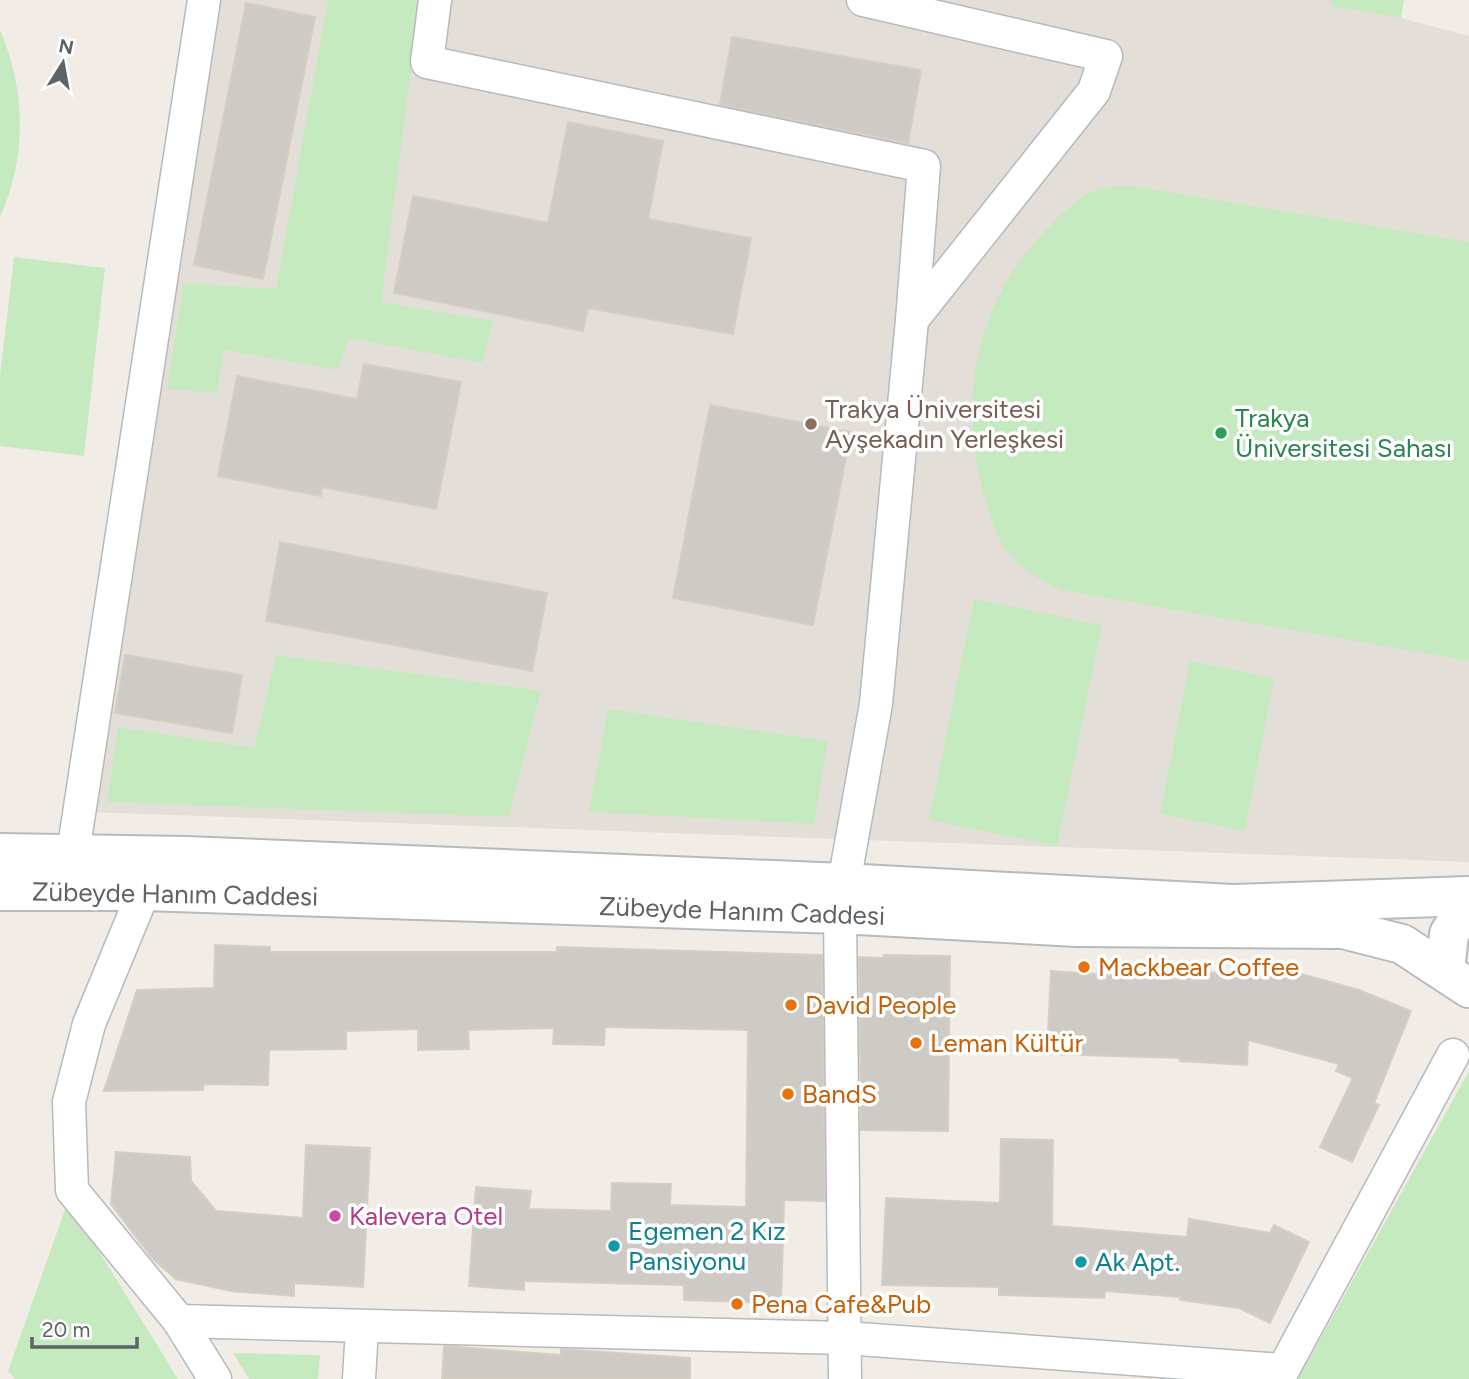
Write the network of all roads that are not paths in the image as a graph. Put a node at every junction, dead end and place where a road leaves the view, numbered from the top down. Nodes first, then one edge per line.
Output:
1 (204, 0) edge
2 (435, 0) edge
3 (863, 0) edge
4 (912, 320) junction
5 (0, 853) edge
6 (73, 853) junction
7 (0, 891) edge
8 (144, 891) junction
9 (842, 898) junction
10 (1469, 899) edge
11 (1457, 979) edge
12 (1453, 1055) dead end
13 (179, 1321) junction
14 (362, 1328) junction
15 (845, 1338) junction
16 (215, 1379) edge
17 (359, 1379) edge
18 (845, 1379) edge

1 - 6 street
2 - 4 street
3 - 4 street
4 - 9 street
5 - 6 main road, Zübeyde Hanım Caddesi
6 - 9 main road, Zübeyde Hanım Caddesi
7 - 8 main road, Zübeyde Hanım Caddesi
8 - 9 main road, Zübeyde Hanım Caddesi
8 - 13 street
9 - 10 main road, Zübeyde Hanım Caddesi
9 - 11 main road, Zübeyde Hanım Caddesi
9 - 15 street
10 - 11 main road
12 - 15 street
13 - 14 street
13 - 16 street
14 - 15 street
14 - 17 street
15 - 18 street

